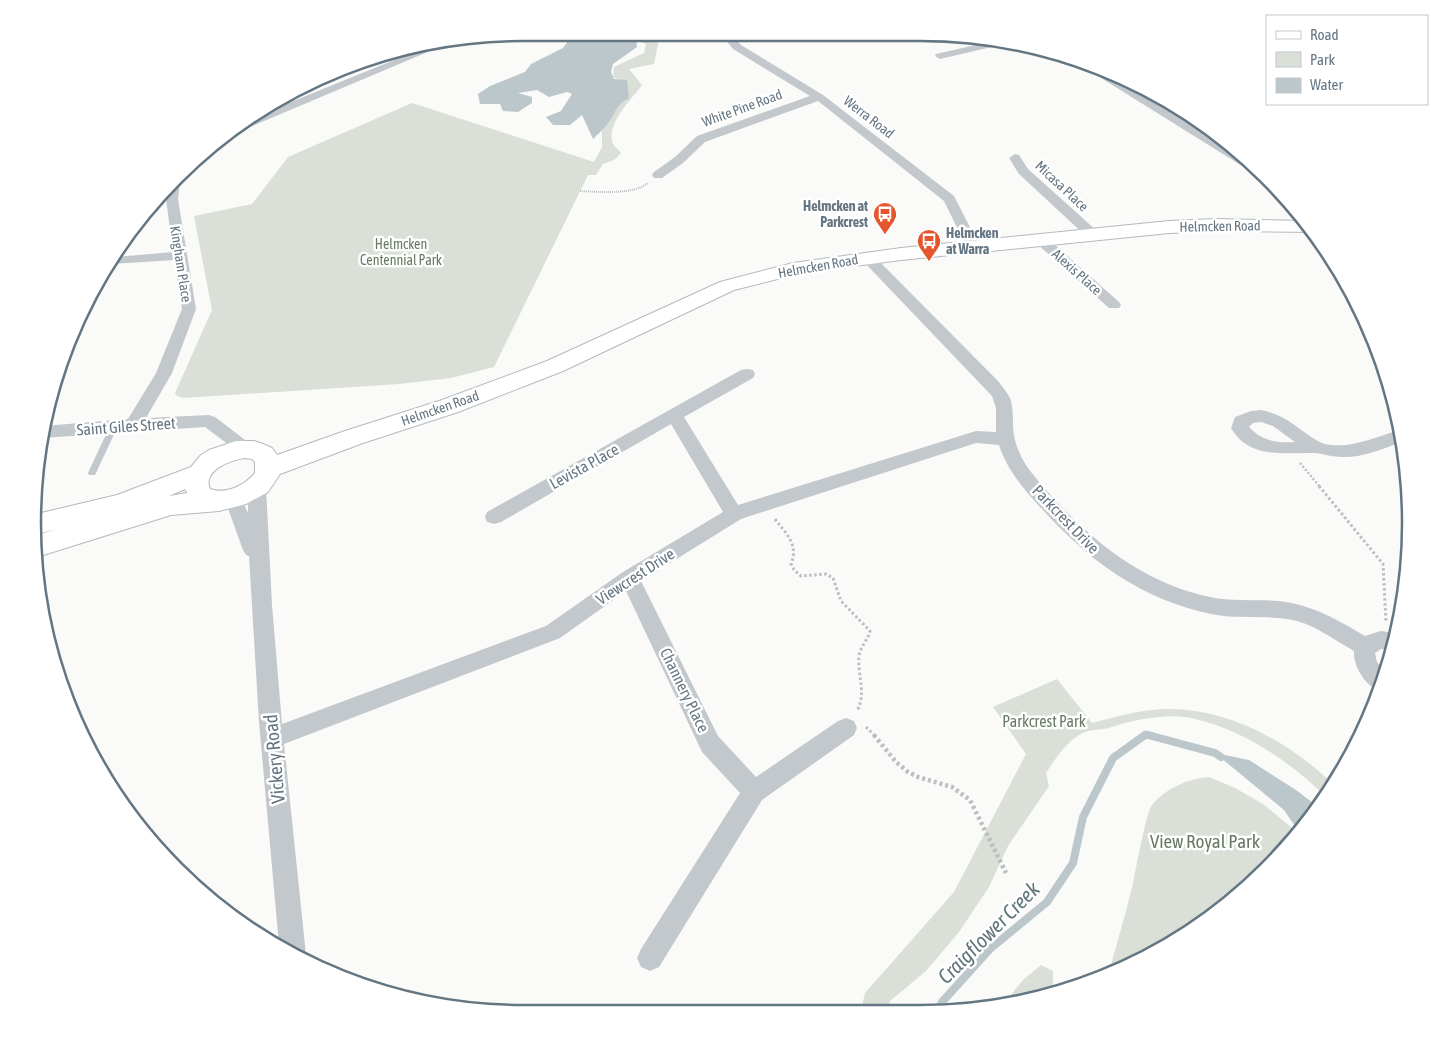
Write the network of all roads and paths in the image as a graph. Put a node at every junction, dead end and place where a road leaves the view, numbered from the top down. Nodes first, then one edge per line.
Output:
1 (733, 41) edge
2 (984, 45) edge
3 (420, 53) edge
4 (940, 56) dead end
5 (1120, 85) edge
6 (819, 97) junction
7 (259, 120) edge
8 (1222, 148) edge
9 (1015, 158) dead end
10 (658, 175) joint
11 (580, 191) dead end
12 (173, 192) edge
13 (1299, 227) edge
14 (1092, 234) junction
15 (1041, 240) junction
16 (972, 247) junction
17 (182, 255) junction
18 (868, 258) junction
19 (119, 261) edge
20 (1114, 305) dead end
21 (746, 374) dead end
22 (674, 415) junction
23 (134, 424) junction
24 (114, 426) junction
25 (51, 431) edge
26 (1394, 438) edge
27 (1006, 439) junction
28 (1312, 446) junction
29 (1287, 449) junction
30 (253, 463) junction
31 (92, 473) dead end
32 (199, 474) junction
33 (224, 500) junction
34 (766, 504) junction
35 (734, 514) junction
36 (494, 517) dead end
37 (41, 523) edge
38 (42, 545) edge
39 (258, 563) junction
40 (630, 578) junction
41 (1388, 634) edge
42 (1387, 640) edge
43 (1366, 647) junction
44 (1377, 675) edge
45 (846, 728) junction
46 (272, 738) junction
47 (754, 792) junction
48 (1006, 873) dead end
49 (292, 945) edge
50 (650, 958) dead end

1 - 6 street, Werra Road
2 - 4 street
3 - 7 street
5 - 8 street
6 - 10 street, White Pine Road
6 - 16 street, Werra Road
9 - 14 street, Micasa Place
10 - 11 path
12 - 17 street, Kingham Place
13 - 14 main road, Helmcken Road
14 - 15 main road, Helmcken Road
15 - 16 main road, Helmcken Road
15 - 20 street, Alexis Place
16 - 18 main road, Helmcken Road
17 - 19 street
17 - 23 street, Kingham Place
18 - 27 street, Parkcrest Drive
18 - 30 main road, Helmcken Road
21 - 22 street, Levista Place
22 - 35 street
22 - 36 street, Levista Place
23 - 24 street, Saint Giles Street
23 - 30 street, Saint Giles Street
24 - 25 street, Saint Giles Street
24 - 31 lane
26 - 28 street
27 - 34 street, Viewcrest Drive
27 - 43 street, Parkcrest Drive
28 - 29 street
28 - 29 street
29 - 41 path
30 - 32 main road
30 - 33 main road
30 - 39 street, Vickery Road
32 - 33 main road
32 - 37 main road
33 - 38 main road
33 - 39 street, Vickery Road
34 - 35 street, Viewcrest Drive
34 - 45 path
35 - 40 street, Viewcrest Drive
39 - 46 street, Vickery Road
40 - 46 street, Viewcrest Drive
40 - 47 street, Channery Place
42 - 43 street
43 - 44 street
45 - 47 street
45 - 48 path
46 - 49 street, Vickery Road
47 - 50 street

